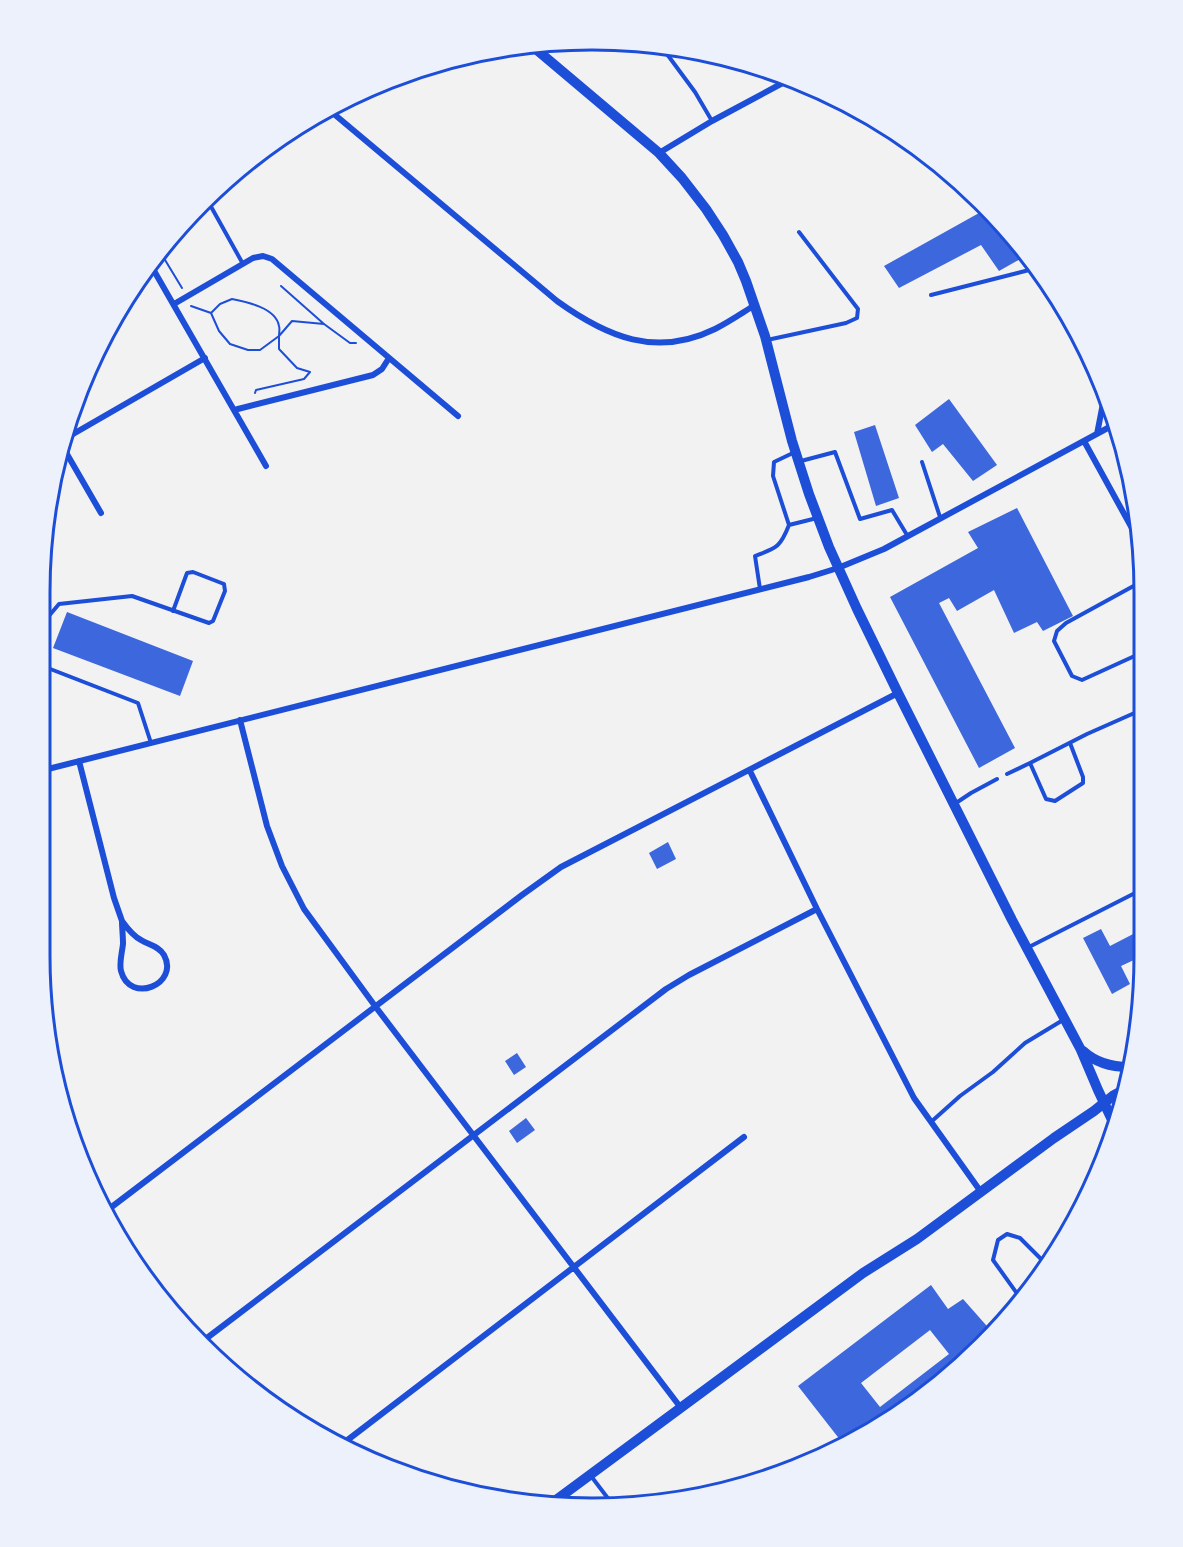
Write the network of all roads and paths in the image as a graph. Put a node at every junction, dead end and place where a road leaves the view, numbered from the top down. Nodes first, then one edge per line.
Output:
1 (540, 52) edge
2 (668, 55) edge
3 (781, 84) edge
4 (335, 115) edge
5 (712, 121) junction
6 (659, 153) junction
7 (211, 206) edge
8 (799, 232) dead end
9 (164, 259) edge
10 (243, 264) junction
11 (1027, 270) edge
12 (155, 272) edge
13 (281, 286) dead end
14 (931, 295) dead end
15 (187, 296) junction
16 (174, 304) junction
17 (755, 305) junction
18 (211, 313) junction
19 (324, 324) junction
20 (279, 336) junction
21 (766, 340) junction
22 (360, 344) dead end
23 (205, 358) junction
24 (389, 358) junction
25 (253, 398) dead end
26 (1102, 409) edge
27 (234, 410) junction
28 (458, 416) dead end
29 (1108, 428) edge
30 (73, 433) edge
31 (1097, 434) junction
32 (1084, 441) junction
33 (67, 454) edge
34 (797, 456) junction
35 (922, 462) dead end
36 (266, 466) dead end
37 (100, 513) dead end
38 (940, 517) junction
39 (818, 518) junction
40 (1129, 523) edge
41 (789, 525) junction
42 (907, 535) junction
43 (838, 568) junction
44 (1134, 586) edge
45 (760, 589) junction
46 (173, 611) junction
47 (50, 615) edge
48 (1134, 656) edge
49 (50, 669) edge
50 (898, 693) junction
51 (1134, 713) edge
52 (240, 720) junction
53 (1070, 742) junction
54 (151, 743) junction
55 (80, 761) junction
56 (1030, 763) junction
57 (50, 768) edge
58 (750, 771) junction
59 (1007, 774) dead end
60 (997, 779) dead end
61 (954, 804) junction
62 (1134, 894) edge
63 (817, 909) junction
64 (122, 921) junction
65 (1027, 948) junction
66 (375, 1006) junction
67 (1066, 1019) junction
68 (1081, 1050) junction
69 (1122, 1067) edge
70 (1115, 1095) edge
71 (1104, 1103) junction
72 (1110, 1115) edge
73 (931, 1122) junction
74 (473, 1136) junction
75 (744, 1137) dead end
76 (981, 1192) junction
77 (112, 1207) edge
78 (1041, 1259) edge
79 (574, 1268) junction
80 (1016, 1292) edge
81 (207, 1338) edge
82 (681, 1408) junction
83 (348, 1440) edge
84 (591, 1475) junction
85 (561, 1496) edge
86 (607, 1497) edge

1 - 6 main road
2 - 5 lane
3 - 5 street
4 - 17 street
5 - 6 street
6 - 17 main road
7 - 10 lane
8 - 21 lane
9 - 15 path
10 - 15 street
10 - 24 street
11 - 14 lane
12 - 16 street
13 - 19 path
15 - 16 street
15 - 18 path
16 - 23 street
17 - 21 main road
18 - 20 path
18 - 20 path
19 - 20 path
19 - 22 path
20 - 25 path
21 - 34 main road
23 - 27 street
23 - 30 street
24 - 27 street
24 - 28 street
26 - 31 street
27 - 36 street
29 - 31 street
31 - 32 street
32 - 38 street
32 - 40 street
33 - 37 street
34 - 39 main road
34 - 41 lane
34 - 42 lane
35 - 38 lane
38 - 42 street
39 - 41 lane
39 - 43 main road
41 - 45 lane
42 - 43 street
43 - 45 street
43 - 50 main road
44 - 48 lane
45 - 52 street
46 - 46 lane
46 - 47 lane
49 - 54 lane
50 - 58 street
50 - 61 main road
51 - 53 lane
52 - 54 street
52 - 66 street
53 - 56 lane
53 - 56 lane
54 - 55 street
55 - 57 street
55 - 64 street
56 - 59 lane
58 - 63 street
58 - 66 street
60 - 61 lane
61 - 65 main road
62 - 65 lane
63 - 73 street
63 - 74 street
64 - 64 street
65 - 67 main road
66 - 74 street
66 - 77 street
67 - 68 main road
67 - 73 lane
68 - 69 main road
68 - 71 main road
70 - 71 main road
71 - 72 main road
71 - 76 main road
73 - 76 street
74 - 79 street
74 - 81 street
75 - 79 street
76 - 82 main road
78 - 80 lane
79 - 82 street
79 - 83 street
82 - 84 main road
84 - 85 main road
84 - 86 lane

